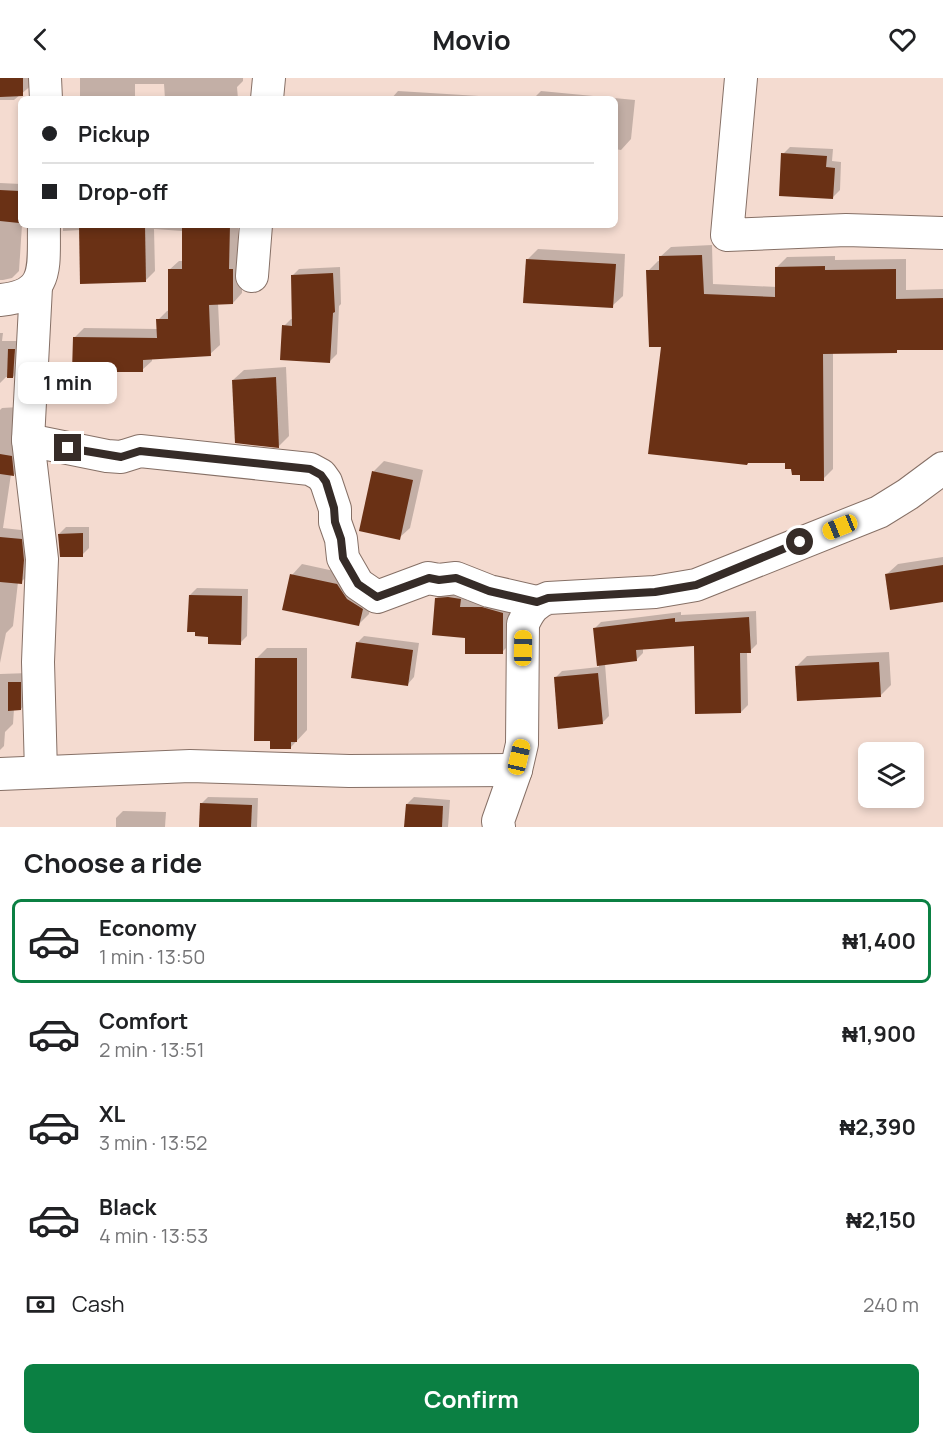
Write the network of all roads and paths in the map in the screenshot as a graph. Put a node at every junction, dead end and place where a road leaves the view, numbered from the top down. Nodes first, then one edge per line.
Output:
1 (45, 78) edge
2 (269, 78) edge
3 (741, 78) edge
4 (46, 96) edge
5 (267, 96) edge
6 (44, 228) edge
7 (255, 228) edge
8 (943, 233) edge
9 (252, 276) dead end
10 (36, 287) junction
11 (0, 300) edge
12 (28, 440) junction
13 (943, 468) edge
14 (537, 602) junction
15 (516, 770) junction
16 (41, 772) junction
17 (0, 774) edge
18 (499, 827) edge

1 - 4 street
2 - 5 street
3 - 8 street
6 - 10 street
7 - 9 street
10 - 11 street
10 - 12 street
12 - 14 street
12 - 16 street
13 - 14 street
14 - 15 street
15 - 16 street
15 - 18 street
16 - 17 street

